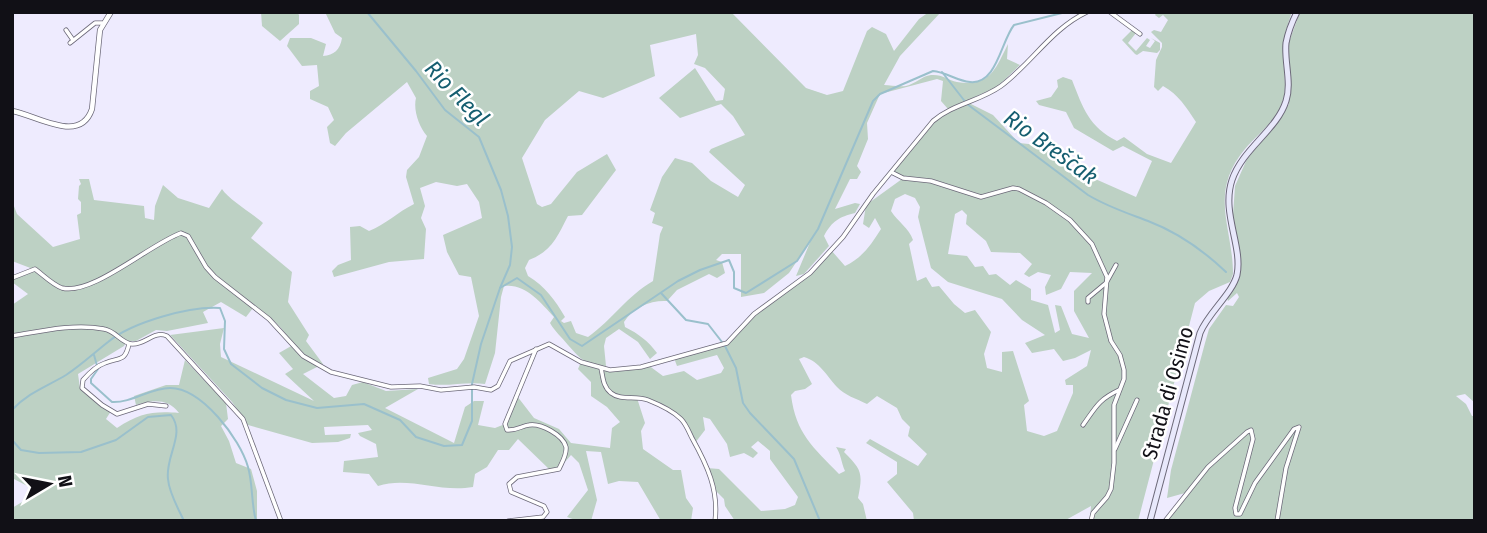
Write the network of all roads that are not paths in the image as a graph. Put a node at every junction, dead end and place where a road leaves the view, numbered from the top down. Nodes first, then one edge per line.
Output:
1 (111, 12) edge
2 (1087, 12) edge
3 (1110, 12) edge
4 (1297, 12) edge
5 (102, 23) junction
6 (66, 30) dead end
7 (1140, 34) dead end
8 (12, 111) edge
9 (892, 173) junction
10 (1116, 265) dead end
11 (12, 278) edge
12 (1106, 283) junction
13 (1088, 302) dead end
14 (12, 336) edge
15 (129, 344) junction
16 (536, 349) junction
17 (601, 369) junction
18 (1119, 390) junction
19 (1138, 400) dead end
20 (166, 406) dead end
21 (1083, 425) dead end
22 (1114, 451) junction
23 (281, 521) edge
24 (508, 521) edge
25 (715, 521) edge
26 (1091, 521) edge
27 (1150, 521) edge
28 (1165, 521) edge
29 (1277, 521) edge

1 - 5 street
2 - 9 street
3 - 7 street
4 - 27 main road, Strada di Osimo
5 - 6 street
5 - 8 street
9 - 12 street
9 - 17 street
10 - 12 street
11 - 16 street
12 - 13 street
12 - 18 street
14 - 15 street
15 - 20 street
15 - 23 street
16 - 17 street
16 - 24 street
17 - 25 street
18 - 21 street
18 - 22 street
19 - 22 street
22 - 26 street
28 - 29 street

